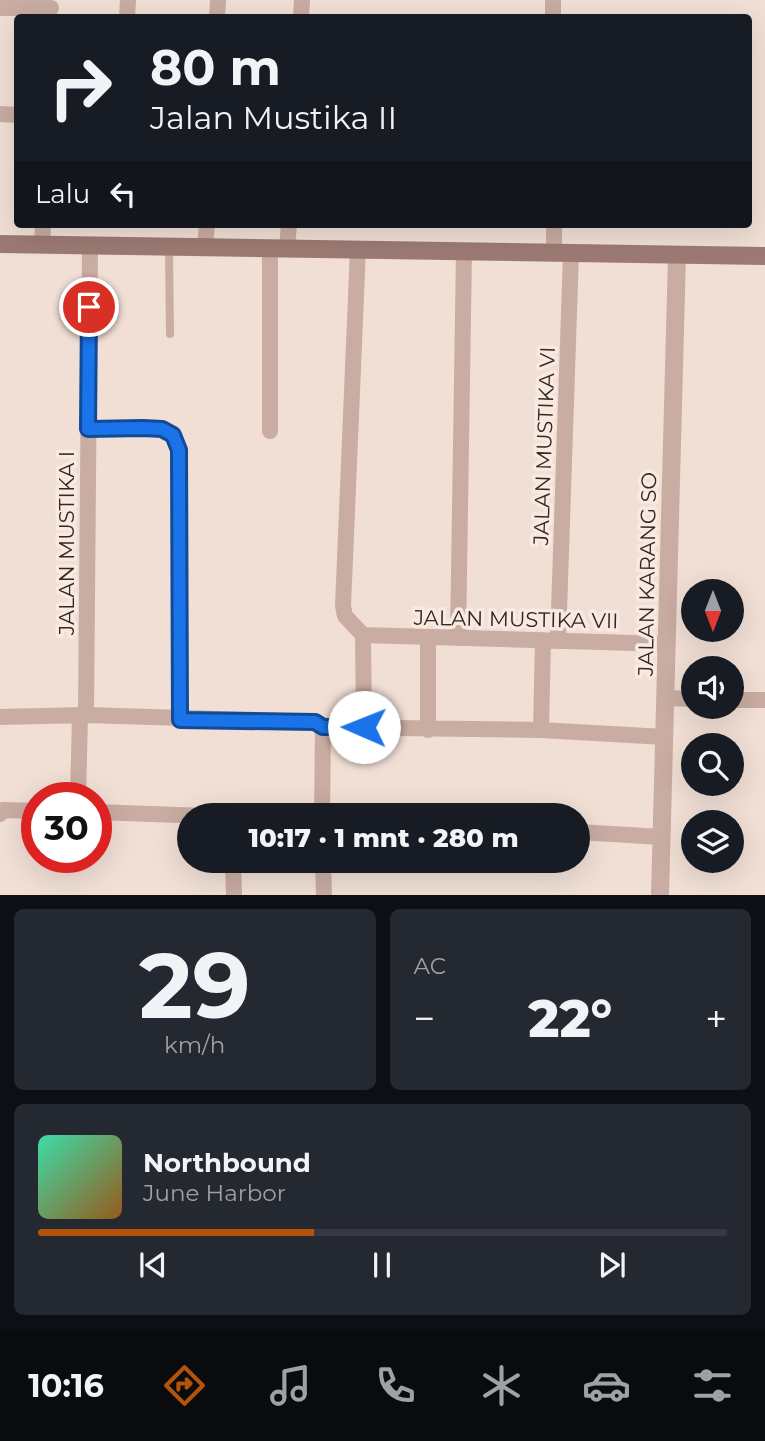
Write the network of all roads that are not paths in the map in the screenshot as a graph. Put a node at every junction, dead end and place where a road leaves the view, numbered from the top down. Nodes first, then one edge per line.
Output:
1 (0, 8) edge
2 (51, 9) edge
3 (43, 228) edge
4 (207, 228) edge
5 (287, 228) edge
6 (555, 228) edge
7 (0, 244) edge
8 (42, 245) junction
9 (90, 245) junction
10 (205, 247) junction
11 (169, 248) junction
12 (279, 248) junction
13 (358, 249) junction
14 (464, 251) junction
15 (563, 253) junction
16 (677, 255) junction
17 (765, 256) edge
18 (170, 334) dead end
19 (88, 429) junction
20 (270, 431) dead end
21 (363, 635) junction
22 (428, 638) junction
23 (458, 638) junction
24 (551, 640) junction
25 (667, 644) junction
26 (667, 698) junction
27 (681, 699) edge
28 (744, 700) edge
29 (765, 700) edge
30 (83, 715) junction
31 (0, 717) edge
32 (180, 720) junction
33 (323, 727) junction
34 (364, 727) junction
35 (428, 730) junction
36 (541, 730) junction
37 (664, 737) junction
38 (79, 782) edge
39 (322, 803) edge
40 (21, 811) edge
41 (112, 813) edge
42 (0, 814) edge
43 (177, 815) edge
44 (590, 833) edge
45 (662, 836) junction
46 (233, 873) edge
47 (323, 873) edge
48 (234, 895) edge
49 (324, 895) edge
50 (660, 895) edge

1 - 2 street
3 - 8 street
4 - 10 street
5 - 12 street
6 - 15 street, JALAN MUSTIKA VI
7 - 8 main road
8 - 9 main road
9 - 11 main road
9 - 19 street, JALAN MUSTIKA I
10 - 11 main road
10 - 12 main road
11 - 18 lane
12 - 13 main road
12 - 20 street
13 - 14 main road
13 - 21 street
14 - 15 main road
14 - 23 street
15 - 16 main road
15 - 24 street, JALAN MUSTIKA VI
16 - 17 main road
16 - 25 street, JALAN KARANG SO
19 - 30 street, JALAN MUSTIKA I
19 - 32 street
21 - 22 street, JALAN MUSTIKA VII
21 - 34 street
22 - 23 street, JALAN MUSTIKA VII
22 - 35 street
23 - 24 street, JALAN MUSTIKA VII
24 - 25 street, JALAN MUSTIKA VII
24 - 36 street, JALAN MUSTIKA VI
25 - 26 street, JALAN KARANG SO
26 - 27 street
26 - 37 street, JALAN KARANG SO
28 - 29 street
30 - 31 street
30 - 32 street
30 - 38 street, JALAN MUSTIKA I
32 - 33 street
33 - 34 street
33 - 39 street
34 - 35 street
35 - 36 street
36 - 37 street
37 - 45 street, JALAN KARANG SO
40 - 42 street
41 - 43 street
44 - 45 street
45 - 50 street, JALAN KARANG SO
46 - 48 street
47 - 49 street

